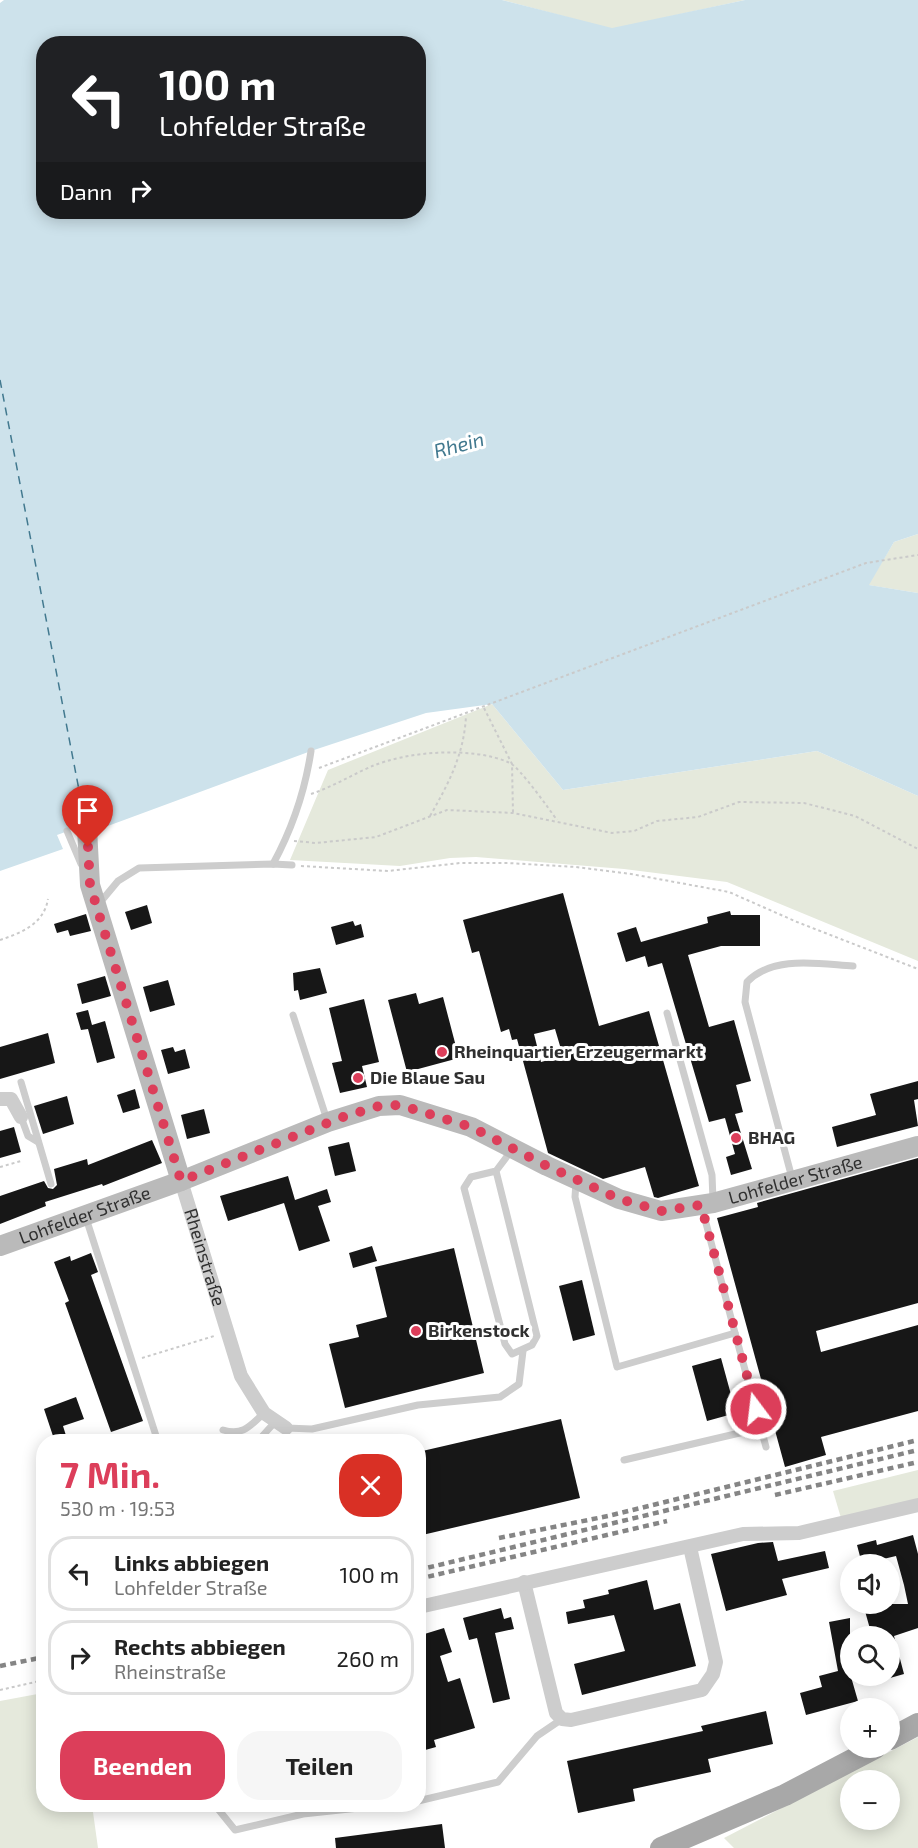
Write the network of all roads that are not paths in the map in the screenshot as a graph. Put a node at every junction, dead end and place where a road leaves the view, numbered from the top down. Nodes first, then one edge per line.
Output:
1 (311, 751) dead end
2 (77, 829) dead end
3 (273, 864) junction
4 (292, 865) road end
5 (97, 907) junction
6 (853, 966) dead end
7 (667, 1013) dead end
8 (293, 1015) dead end
9 (21, 1082) dead end
10 (0, 1099) edge
11 (21, 1118) joint
12 (328, 1122) junction
13 (38, 1142) junction
14 (918, 1146) edge
15 (513, 1149) junction
16 (496, 1171) junction
17 (576, 1180) junction
18 (181, 1181) junction
19 (793, 1181) junction
20 (51, 1184) dead end
21 (707, 1204) junction
22 (85, 1215) junction
23 (0, 1246) edge
24 (735, 1333) junction
25 (523, 1351) junction
26 (264, 1413) junction
27 (280, 1425) junction
28 (761, 1428) junction
29 (223, 1430) dead end
30 (155, 1434) edge
31 (268, 1434) edge
32 (766, 1447) dead end
33 (624, 1460) dead end
34 (918, 1505) edge
35 (690, 1547) junction
36 (524, 1582) junction
37 (426, 1605) edge
38 (562, 1719) junction
39 (918, 1724) edge
40 (900, 1734) edge
41 (856, 1758) edge
42 (426, 1799) edge
43 (220, 1812) edge
44 (322, 1812) edge
45 (661, 1848) edge

1 - 3 lane
2 - 5 street, Rheinstraße
3 - 4 lane
3 - 5 lane
5 - 18 street, Rheinstraße
6 - 19 lane
7 - 21 lane
8 - 12 lane
9 - 13 lane
10 - 11 street
11 - 13 lane
12 - 15 street, Lohfelder Straße
12 - 18 street, Lohfelder Straße
13 - 20 lane
14 - 19 street, Lohfelder Straße
15 - 16 lane
15 - 17 street, Lohfelder Straße
16 - 25 lane
16 - 25 lane
17 - 21 street, Lohfelder Straße
17 - 24 lane
18 - 22 street, Lohfelder Straße
18 - 26 street, Rheinstraße
19 - 21 street, Lohfelder Straße
21 - 24 lane
22 - 23 street, Lohfelder Straße
22 - 30 lane
24 - 28 lane
25 - 27 lane
26 - 27 street, Rheinstraße
26 - 29 lane
27 - 31 lane
28 - 32 lane
28 - 33 lane
34 - 35 street
35 - 36 street
35 - 38 street
36 - 37 street
36 - 38 street
38 - 42 lane
39 - 40 main road
41 - 45 main road
43 - 44 lane

